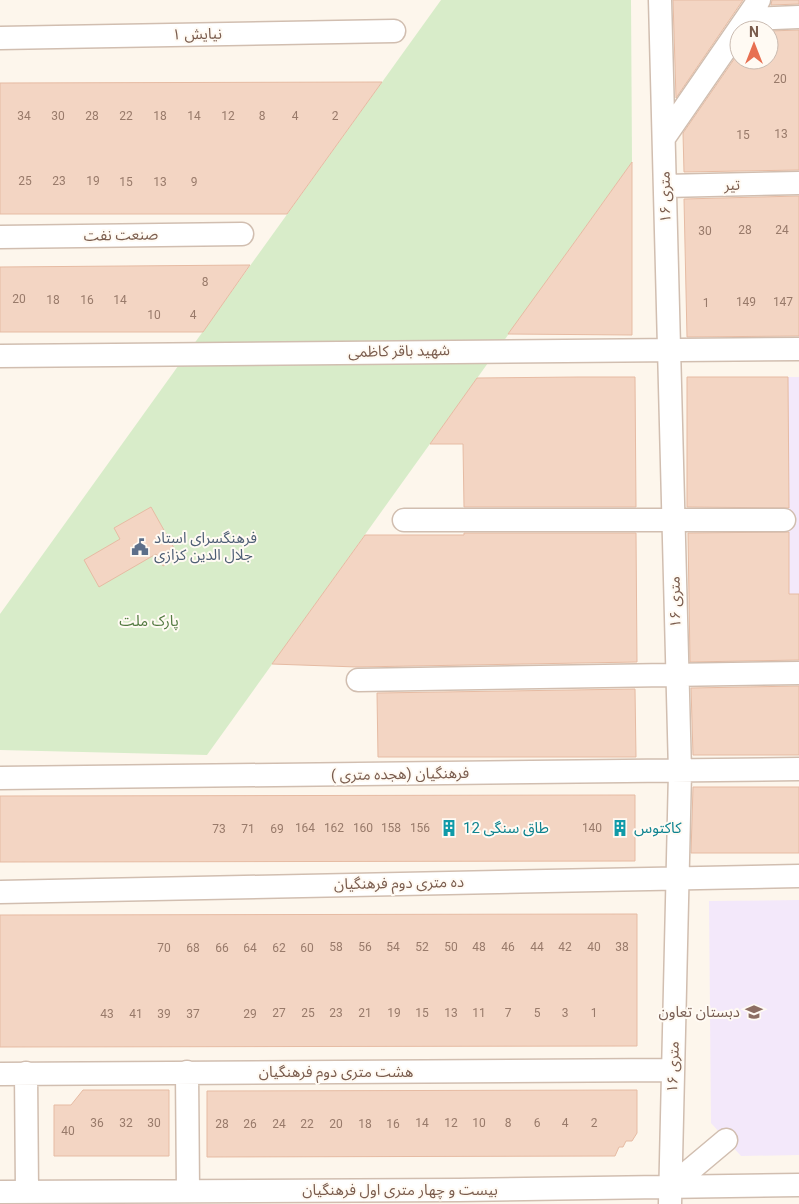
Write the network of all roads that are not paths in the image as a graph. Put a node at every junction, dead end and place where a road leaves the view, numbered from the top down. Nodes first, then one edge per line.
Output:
1 (660, 0) edge
2 (759, 0) edge
3 (799, 17) edge
4 (746, 19) junction
5 (394, 31) dead end
6 (0, 38) edge
7 (664, 138) junction
8 (799, 183) edge
9 (665, 186) junction
10 (242, 234) dead end
11 (0, 237) edge
12 (668, 348) junction
13 (799, 349) edge
14 (0, 356) edge
15 (404, 520) dead end
16 (784, 520) dead end
17 (674, 521) junction
18 (799, 673) edge
19 (677, 674) junction
20 (358, 680) dead end
21 (799, 769) edge
22 (680, 772) junction
23 (0, 778) edge
24 (799, 876) edge
25 (678, 878) junction
26 (0, 892) edge
27 (673, 1070) junction
28 (187, 1072) junction
29 (0, 1074) edge
30 (26, 1074) junction
31 (726, 1140) dead end
32 (799, 1185) edge
33 (188, 1191) junction
34 (0, 1192) edge
35 (27, 1192) junction
36 (670, 1196) edge
37 (233, 1197) edge

1 - 7 street, ۱۶ متری
2 - 4 street
3 - 4 street
4 - 7 street
5 - 6 street, نیایش ۱
7 - 9 street, ۱۶ متری
8 - 9 street, تیر
9 - 12 street, ۱۶ متری
10 - 11 street, صنعت نفت
12 - 13 street, شهید باقر کاظمی
12 - 14 street, شهید باقر کاظمی
12 - 17 street, ۱۶ متری
15 - 17 street
16 - 17 street
17 - 19 street, ۱۶ متری
18 - 19 street
19 - 20 street
19 - 22 street, ۱۶ متری
21 - 22 street, فرهنگیان (هجده متری )
22 - 23 street, فرهنگیان (هجده متری )
22 - 25 street, ۱۶ متری
24 - 25 street, ده متری دوم فرهنگیان
25 - 26 street, ده متری دوم فرهنگیان
25 - 27 street, ۱۶ متری
27 - 28 street, هشت متری دوم فرهنگیان
27 - 36 street, ۱۶ متری
28 - 30 street, هشت متری دوم فرهنگیان
28 - 33 street
29 - 30 street, هشت متری دوم فرهنگیان
30 - 35 street
31 - 36 street
32 - 36 street, بیست و چهار متری اول فرهنگیان
33 - 35 street, بیست و چهار متری اول فرهنگیان
33 - 37 street, بیست و چهار متری اول فرهنگیان
34 - 35 street, بیست و چهار متری اول فرهنگیان
36 - 37 street, بیست و چهار متری اول فرهنگیان

